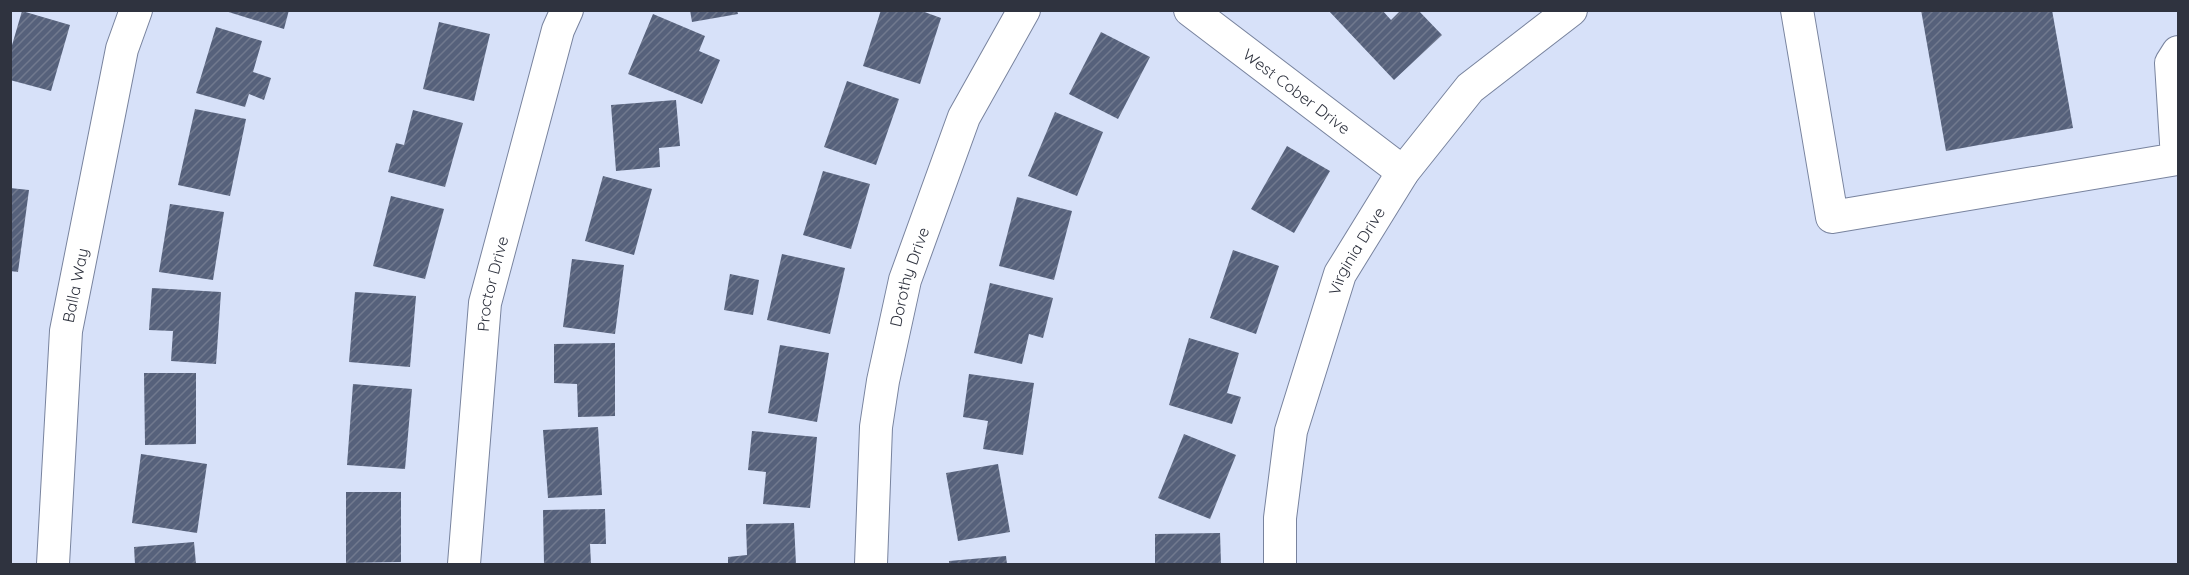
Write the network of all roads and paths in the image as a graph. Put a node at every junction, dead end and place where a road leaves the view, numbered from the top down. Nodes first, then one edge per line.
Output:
1 (136, 10) edge
2 (567, 10) edge
3 (1024, 10) edge
4 (1190, 10) edge
5 (1797, 10) edge
6 (1570, 11) edge
7 (2178, 52) edge
8 (1403, 172) junction
9 (53, 564) edge
10 (464, 564) edge
11 (871, 564) edge
12 (1281, 564) edge

1 - 9 street, Balla Way
2 - 10 street, Proctor Drive
3 - 11 street, Dorothy Drive
4 - 8 street, West Cober Drive
5 - 7 street
6 - 8 street, Virginia Drive
8 - 12 street, Virginia Drive

